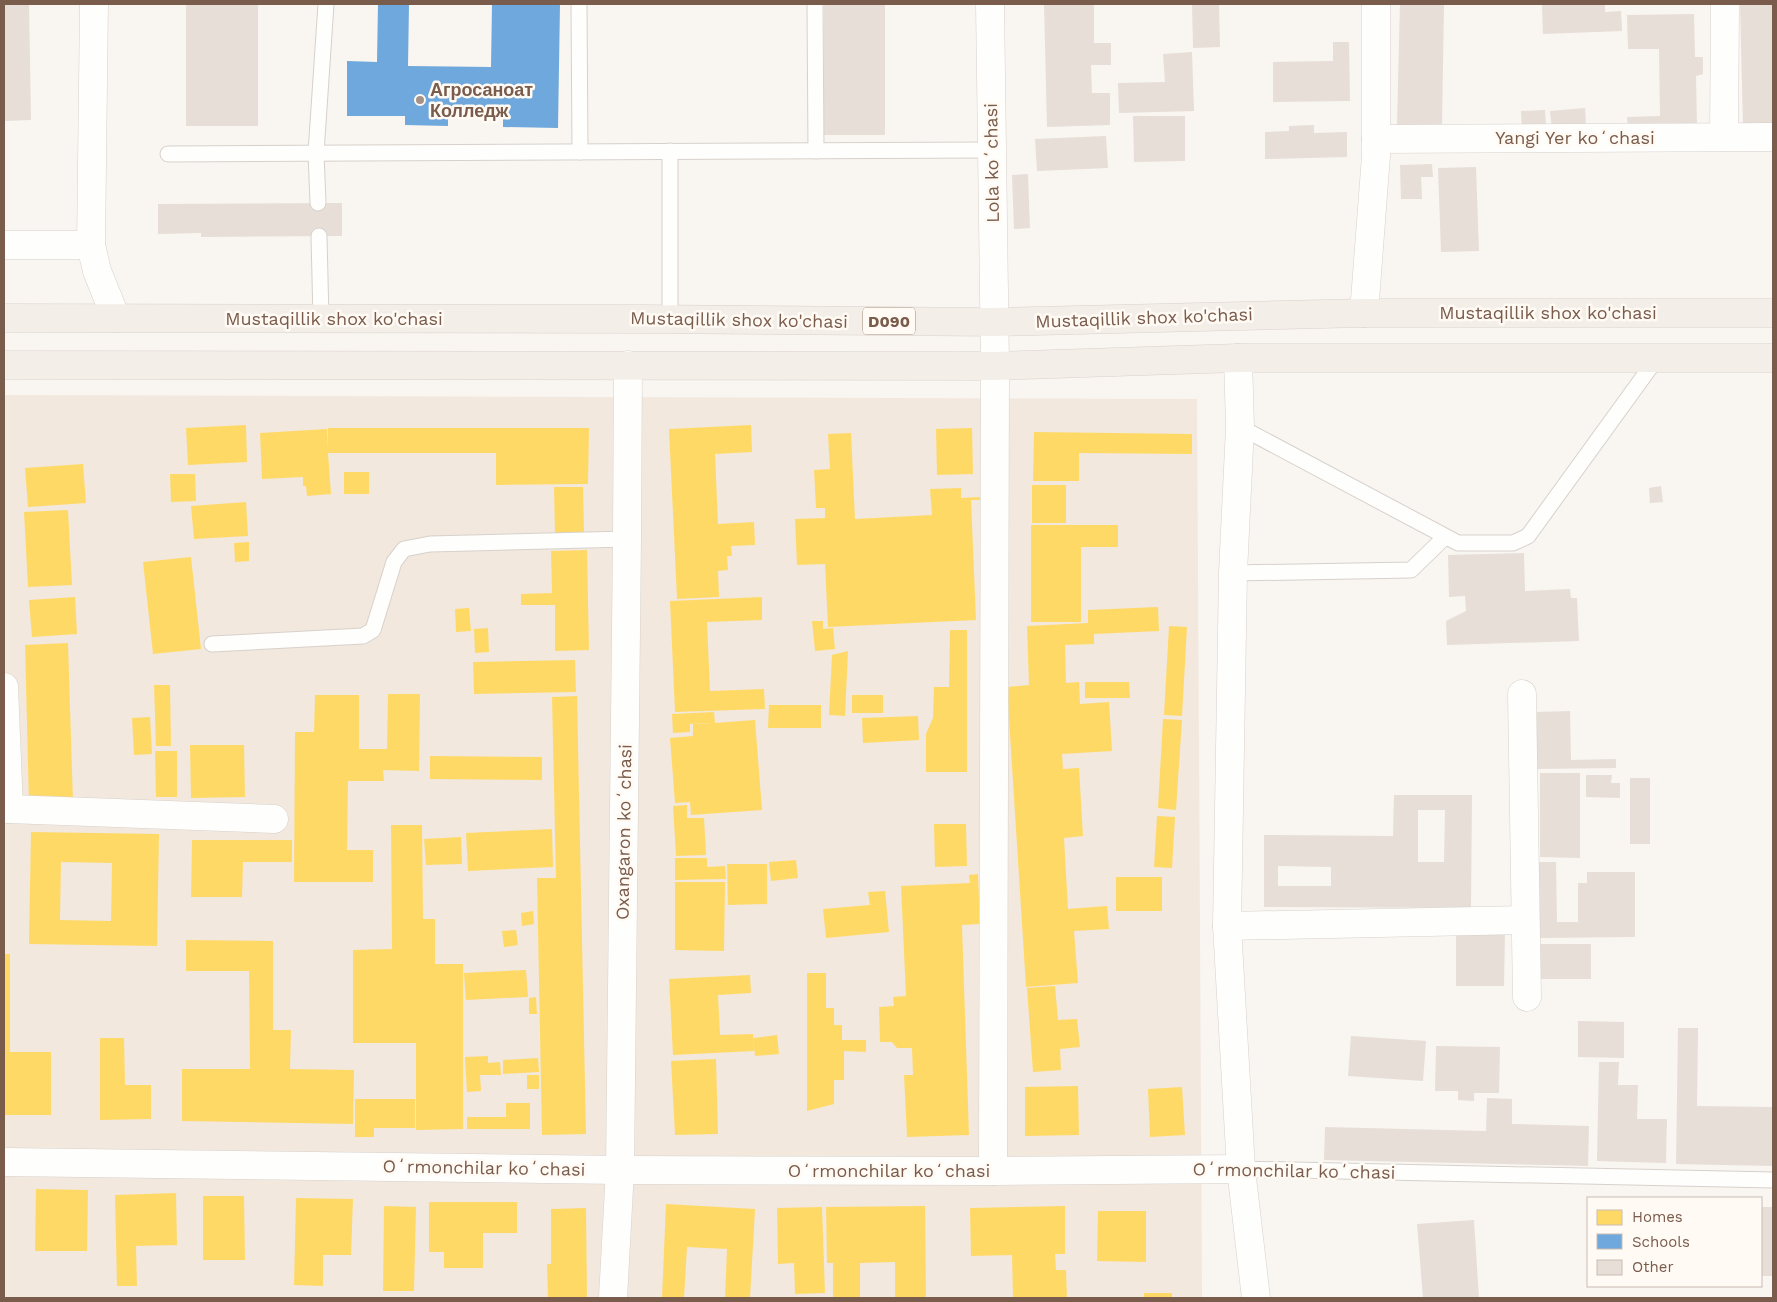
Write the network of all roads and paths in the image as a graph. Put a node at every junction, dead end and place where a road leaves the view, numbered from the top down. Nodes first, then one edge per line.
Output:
1 (94, 4) edge
2 (326, 4) edge
3 (579, 4) edge
4 (815, 4) edge
5 (990, 4) edge
6 (1376, 4) edge
7 (1724, 4) edge
8 (1724, 137) junction
9 (1773, 137) edge
10 (1376, 139) junction
11 (991, 150) junction
12 (816, 151) junction
13 (580, 152) junction
14 (670, 152) junction
15 (316, 153) junction
16 (168, 154) dead end
17 (318, 203) dead end
18 (319, 236) dead end
19 (4, 245) edge
20 (91, 245) junction
21 (1364, 312) junction
22 (1773, 312) edge
23 (4, 318) edge
24 (116, 318) junction
25 (321, 319) junction
26 (670, 319) junction
27 (993, 322) junction
28 (1238, 358) junction
29 (1657, 358) junction
30 (1773, 358) edge
31 (4, 365) edge
32 (628, 365) junction
33 (995, 366) junction
34 (1240, 426) junction
35 (1444, 537) junction
36 (628, 539) junction
37 (1234, 573) junction
38 (212, 644) dead end
39 (4, 687) edge
40 (1522, 694) dead end
41 (6, 809) edge
42 (274, 819) dead end
43 (1525, 920) junction
44 (1227, 926) junction
45 (1526, 997) dead end
46 (4, 1162) edge
47 (1241, 1169) junction
48 (620, 1170) junction
49 (993, 1171) junction
50 (1773, 1180) edge
51 (613, 1298) edge
52 (1256, 1298) edge

1 - 20 street
2 - 15 lane
3 - 13 lane
4 - 12 lane
5 - 11 street, Lola koʻchasi
6 - 10 street
7 - 8 street
8 - 9 street, Yangi Yer koʻchasi
8 - 10 street, Yangi Yer koʻchasi
10 - 21 street
11 - 12 lane
11 - 27 street, Lola koʻchasi
12 - 14 lane
13 - 14 lane
13 - 15 lane
14 - 26 lane
15 - 16 lane
15 - 17 lane
18 - 25 lane
19 - 20 street
20 - 24 street
21 - 22 main road, Mustaqillik shox ko'chasi / D090
21 - 27 main road, Mustaqillik shox ko'chasi / D090
23 - 24 main road, Mustaqillik shox ko'chasi / D090
24 - 25 main road, Mustaqillik shox ko'chasi / D090
25 - 26 main road, Mustaqillik shox ko'chasi / D090
26 - 27 main road, Mustaqillik shox ko'chasi / D090
27 - 33 street, Lola koʻchasi
28 - 29 main road
28 - 33 main road
28 - 34 street
29 - 30 main road
29 - 35 lane
31 - 32 main road
32 - 33 main road
32 - 36 street, Oxangaron koʻchasi
33 - 49 street, Lola koʻchasi
34 - 35 lane
34 - 37 street
35 - 37 lane
36 - 38 lane
36 - 48 street, Oxangaron koʻchasi
37 - 44 street
39 - 41 street
40 - 43 street
41 - 42 street
43 - 44 street
43 - 45 street
44 - 47 street
46 - 48 street, Oʻrmonchilar koʻchasi
47 - 49 street, Oʻrmonchilar koʻchasi
47 - 50 lane, Oʻrmonchilar koʻchasi
47 - 52 street
48 - 49 street, Oʻrmonchilar koʻchasi
48 - 51 street, Oxangaron koʻchasi

